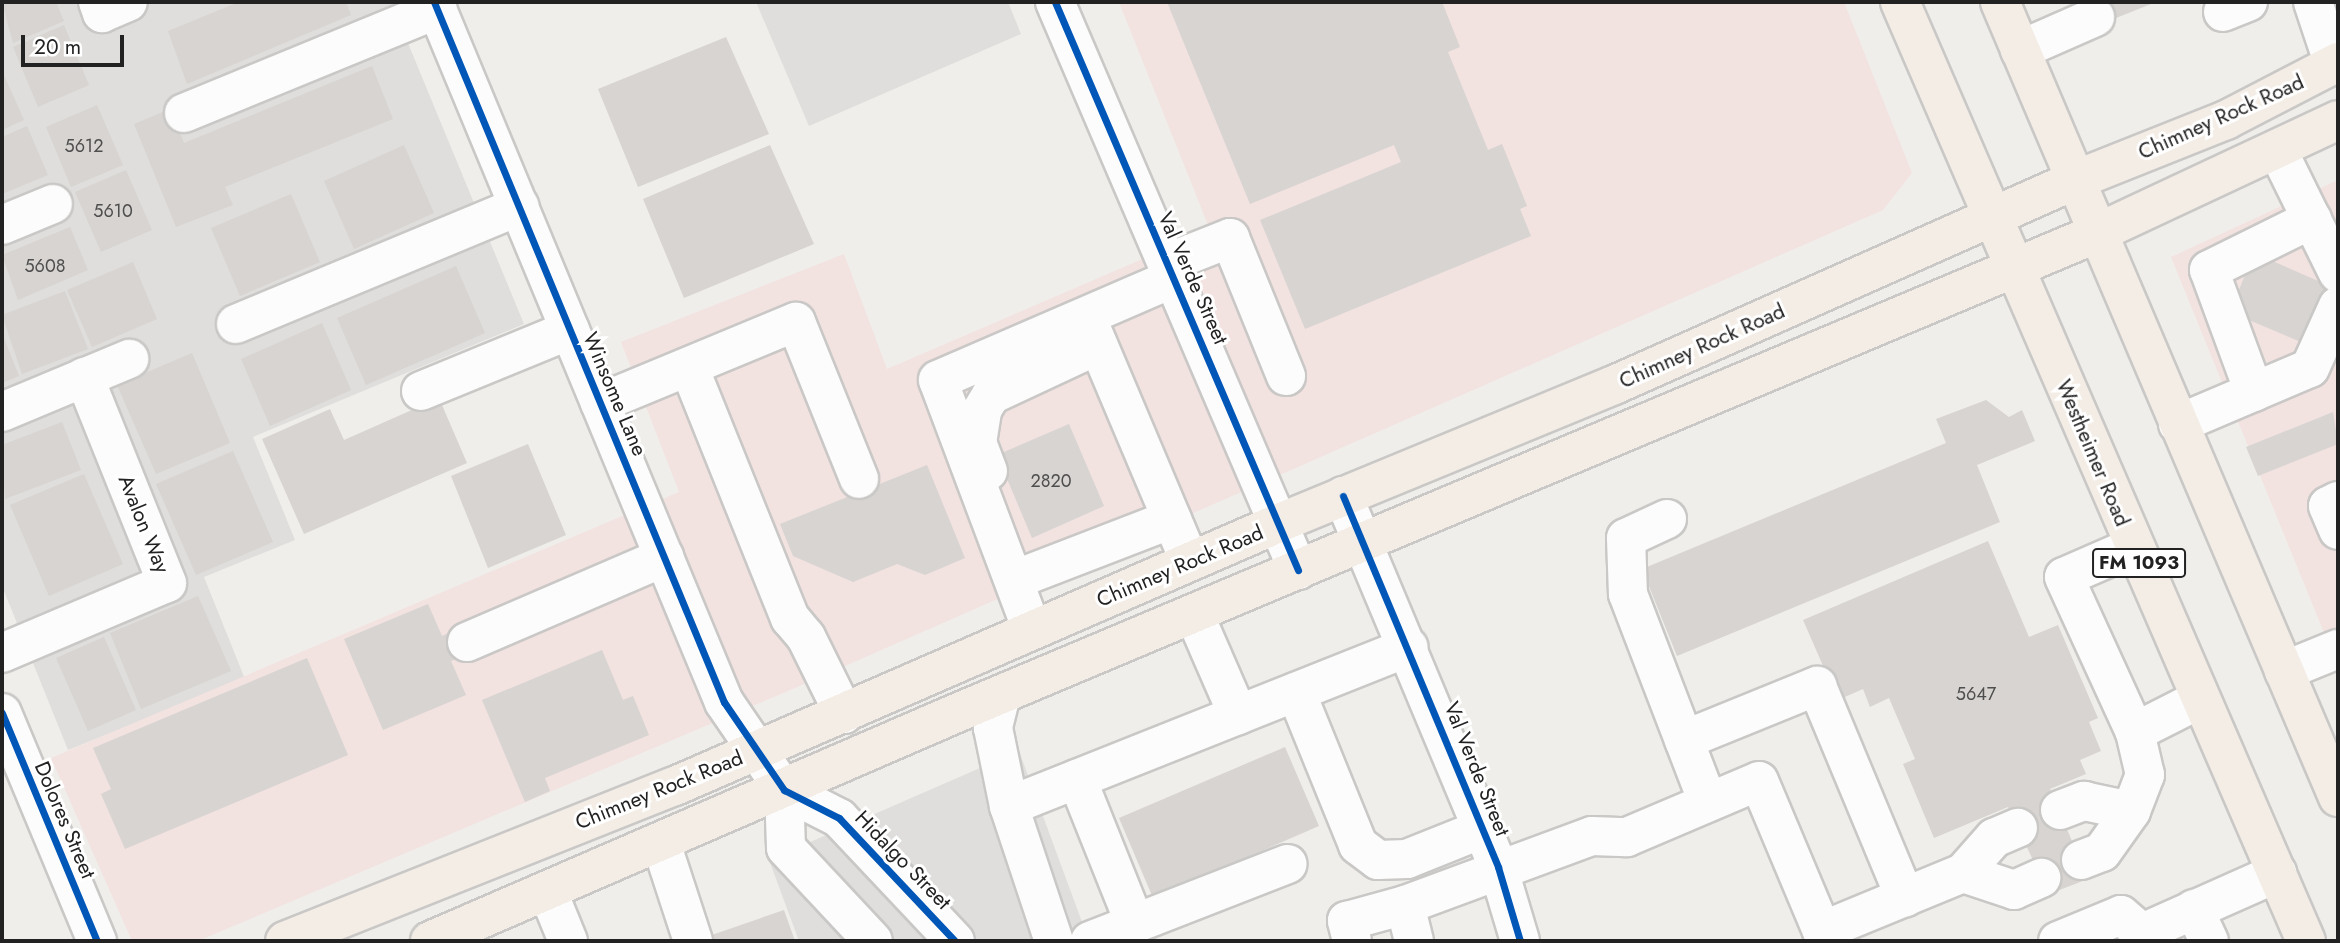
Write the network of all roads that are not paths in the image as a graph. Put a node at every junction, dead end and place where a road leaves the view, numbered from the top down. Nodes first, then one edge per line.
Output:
1 (98, 2) edge
2 (128, 2) edge
3 (1055, 2) edge
4 (1900, 2) edge
5 (2000, 2) edge
6 (2313, 2) edge
7 (436, 5) edge
8 (2095, 18) dead end
9 (2020, 50) junction
10 (2337, 67) edge
11 (184, 113) dead end
12 (2338, 120) edge
13 (2278, 151) junction
14 (2073, 181) junction
15 (53, 204) dead end
16 (519, 206) junction
17 (1993, 218) junction
18 (2312, 219) junction
19 (2, 225) edge
20 (2095, 234) junction
21 (2013, 265) junction
22 (1170, 270) junction
23 (2338, 273) edge
24 (2338, 306) edge
25 (236, 324) dead end
26 (570, 330) junction
27 (1092, 330) junction
28 (129, 359) dead end
29 (689, 367) junction
30 (1286, 376) dead end
31 (84, 377) junction
32 (421, 391) dead end
33 (2254, 392) junction
34 (600, 403) junction
35 (2, 412) edge
36 (2178, 424) junction
37 (859, 479) dead end
38 (1343, 496) junction
39 (2338, 501) edge
40 (1172, 519) junction
41 (1667, 519) dead end
42 (1279, 523) junction
43 (2338, 530) edge
44 (1363, 541) junction
45 (2133, 547) junction
46 (664, 557) junction
47 (1190, 562) junction
48 (1298, 570) junction
49 (1014, 580) junction
50 (1195, 616) junction
51 (1032, 629) junction
52 (467, 642) dead end
53 (1408, 647) junction
54 (2338, 649) edge
55 (2, 653) edge
56 (2284, 671) junction
57 (1296, 692) junction
58 (1001, 695) junction
59 (2198, 700) junction
60 (844, 714) junction
61 (1238, 715) junction
62 (4, 723) edge
63 (2135, 732) junction
64 (1684, 740) junction
65 (757, 751) junction
66 (1077, 779) junction
67 (783, 790) junction
68 (2338, 797) edge
69 (1708, 802) junction
70 (1009, 806) junction
71 (2060, 810) dead end
72 (2131, 811) junction
73 (2018, 828) dead end
74 (1482, 829) junction
75 (661, 843) junction
76 (2081, 860) dead end
77 (1288, 864) dead end
78 (1498, 867) junction
79 (1963, 873) junction
80 (2277, 873) junction
81 (2041, 878) dead end
82 (548, 892) junction
83 (1905, 897) junction
84 (1405, 905) junction
85 (1135, 924) junction
86 (2202, 925) edge
87 (97, 941) edge
88 (285, 941) edge
89 (430, 941) edge
90 (568, 941) edge
91 (693, 941) edge
92 (873, 941) edge
93 (955, 941) edge
94 (1054, 941) edge
95 (1090, 941) edge
96 (1352, 941) edge
97 (1414, 941) edge
98 (1520, 941) edge
99 (2058, 941) edge
100 (2306, 941) edge

1 - 2 street
3 - 22 street, Val Verde Street
4 - 17 main road, Westheimer Road / FM 1093
5 - 9 main road
6 - 10 street
7 - 11 street
7 - 16 street, Winsome Lane
8 - 9 street
9 - 14 main road
10 - 14 main road, Chimney Rock Road
12 - 13 main road
13 - 18 street
13 - 20 main road
14 - 17 main road, Chimney Rock Road
14 - 20 main road
15 - 19 street
16 - 25 street
16 - 26 street, Winsome Lane
17 - 21 main road, Westheimer Road / FM 1093
17 - 38 main road, Chimney Rock Road
18 - 23 street
18 - 33 street
20 - 21 main road
20 - 36 main road
21 - 44 main road
21 - 45 main road, Westheimer Road / FM 1093
22 - 27 street
22 - 30 street
22 - 42 street, Val Verde Street
24 - 33 street
26 - 32 street
26 - 34 street, Winsome Lane
27 - 40 street
27 - 49 street
27 - 49 street
28 - 31 street
29 - 34 street
29 - 37 street
29 - 60 street
31 - 35 street
31 - 55 street, Avalon Way
33 - 36 street
34 - 46 street, Winsome Lane
36 - 56 main road
38 - 42 main road, Chimney Rock Road
38 - 44 street, Val Verde Street
39 - 43 street
40 - 47 street
40 - 49 street
41 - 64 street
42 - 47 main road, Chimney Rock Road
42 - 48 street, Val Verde Street
44 - 48 main road
44 - 53 street, Val Verde Street
45 - 59 main road, Westheimer Road / FM 1093
45 - 63 street
46 - 52 street
46 - 65 street, Winsome Lane
47 - 51 main road, Chimney Rock Road
48 - 50 main road
49 - 51 street
50 - 58 main road
50 - 61 street
51 - 60 main road, Chimney Rock Road
53 - 57 street
53 - 74 street, Val Verde Street
54 - 56 street
56 - 68 main road
57 - 61 street
57 - 74 street
58 - 67 main road
58 - 70 street
59 - 63 street
59 - 80 main road, Westheimer Road / FM 1093
60 - 65 main road, Chimney Rock Road
61 - 66 street
62 - 87 street, Dolores Street
63 - 72 street
64 - 69 street
64 - 83 street
65 - 67 street, Winsome Lane
65 - 88 main road, Chimney Rock Road
66 - 70 street
66 - 85 street
67 - 75 main road
67 - 92 street
67 - 93 street, Hidalgo Street
69 - 78 street
69 - 83 street
70 - 94 street
71 - 72 street
72 - 76 street
73 - 79 street
74 - 78 street, Val Verde Street
75 - 82 main road
75 - 91 street
77 - 85 street
78 - 84 street
78 - 98 street, Val Verde Street
79 - 81 street
79 - 83 street
80 - 86 street
80 - 100 main road, Westheimer Road / FM 1093
82 - 89 main road
82 - 90 street
84 - 96 street
84 - 97 street
85 - 95 street
86 - 99 street

